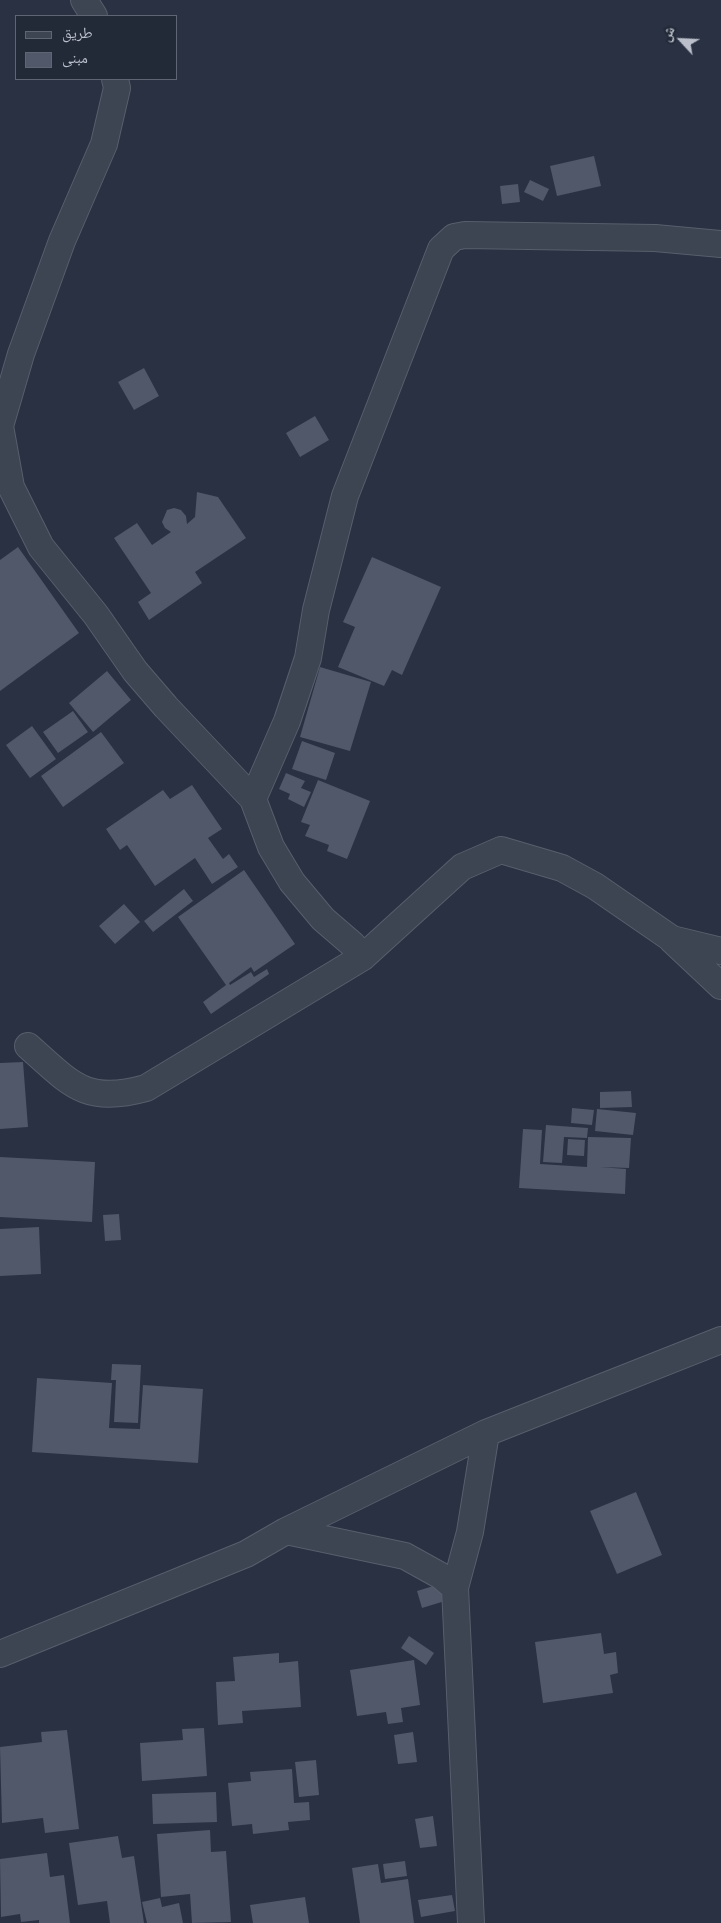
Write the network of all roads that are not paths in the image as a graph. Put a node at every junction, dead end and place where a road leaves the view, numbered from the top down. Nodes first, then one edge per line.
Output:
1 (84, 0) edge
2 (93, 15) edge
3 (116, 80) edge
4 (721, 244) edge
5 (253, 798) junction
6 (672, 939) junction
7 (721, 951) edge
8 (363, 958) junction
9 (721, 986) edge
10 (28, 1046) dead end
11 (721, 1340) edge
12 (486, 1433) junction
13 (286, 1531) junction
14 (455, 1588) junction
15 (0, 1654) edge
16 (471, 1923) edge

1 - 2 street
3 - 5 street
4 - 5 street
5 - 8 street
6 - 7 street
6 - 8 street
6 - 9 street
8 - 10 street
11 - 12 street
12 - 13 street
12 - 14 street
13 - 14 street
13 - 15 street
14 - 16 street

